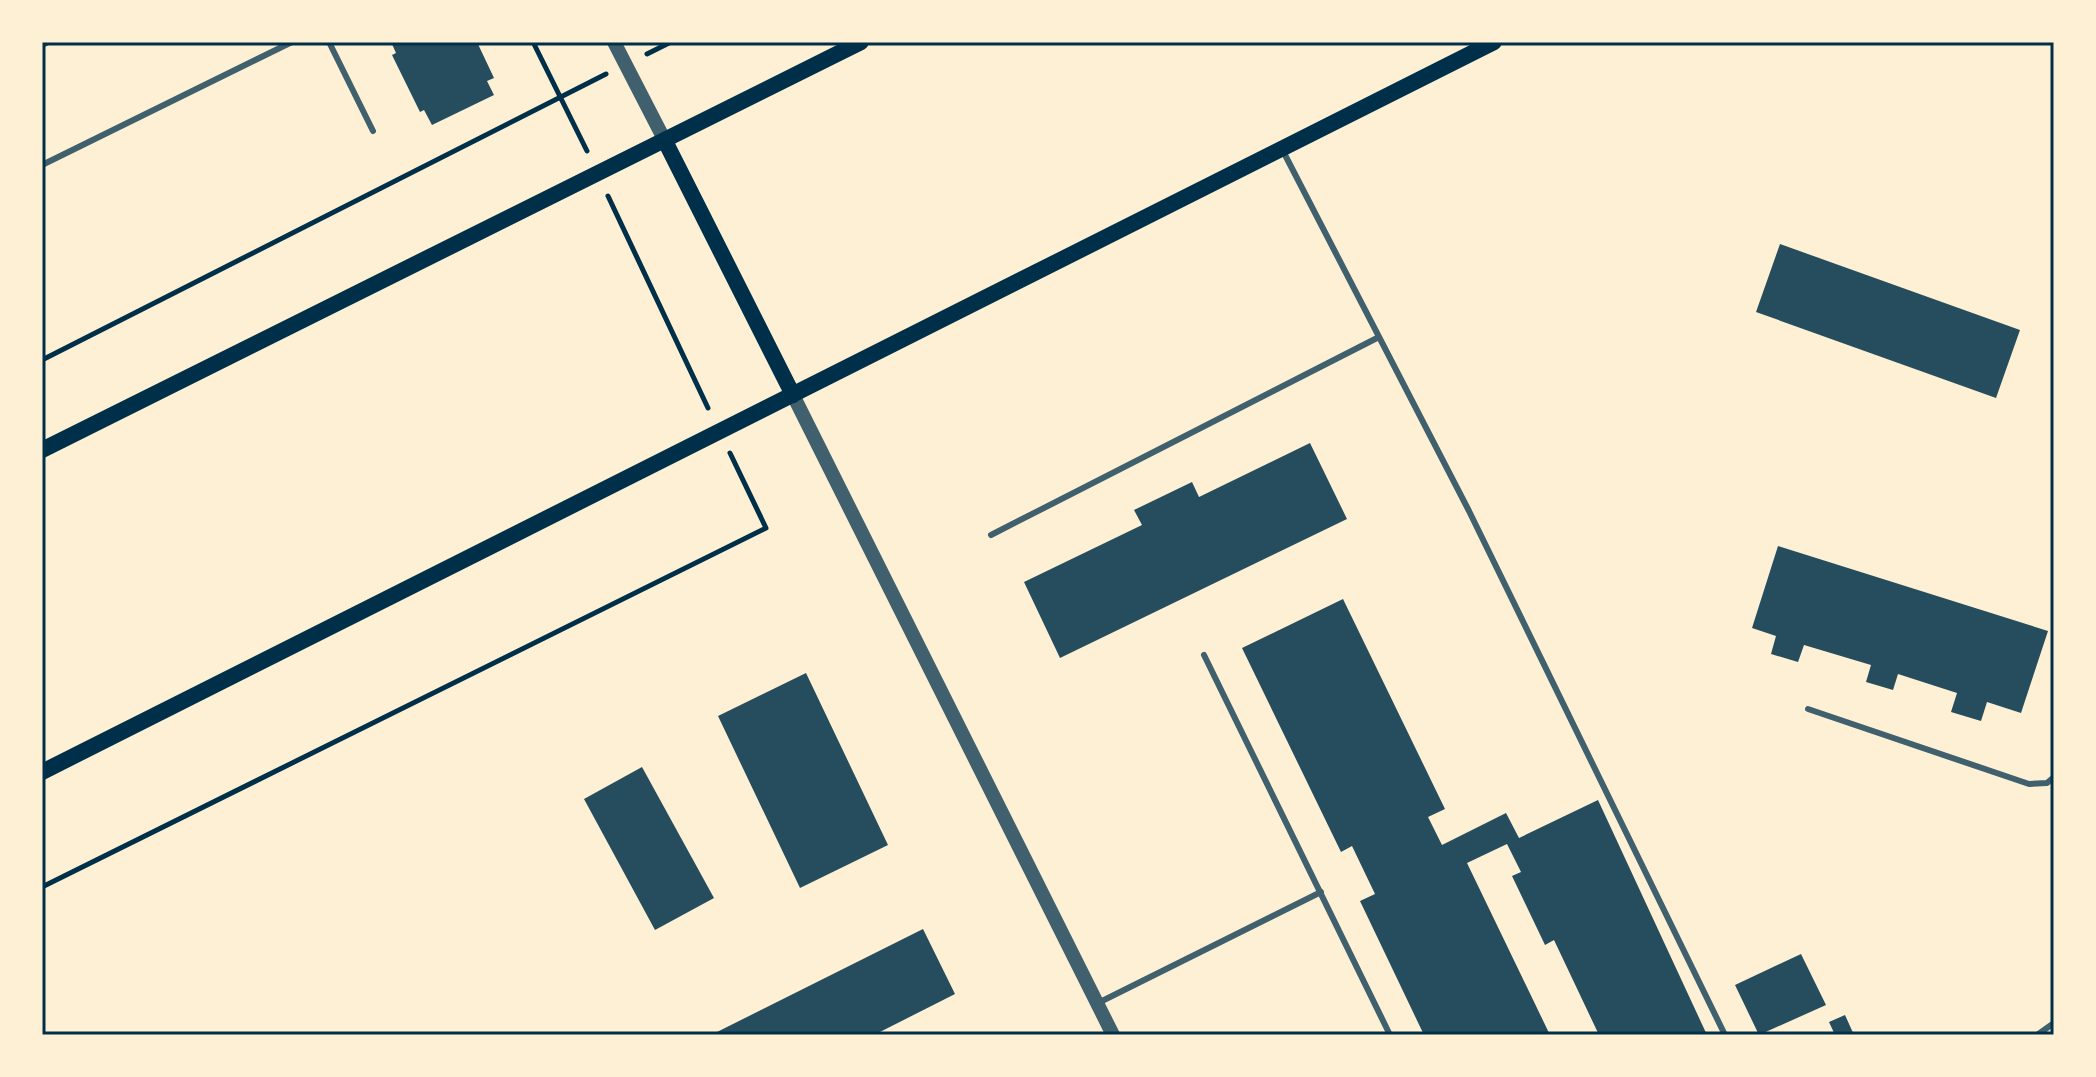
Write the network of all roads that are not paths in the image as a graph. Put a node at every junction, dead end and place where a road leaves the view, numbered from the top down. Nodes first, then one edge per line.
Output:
1 (48, 42) edge
2 (292, 42) edge
3 (329, 42) edge
4 (614, 42) edge
5 (861, 42) edge
6 (1494, 42) edge
7 (42, 45) edge
8 (373, 131) dead end
9 (665, 141) junction
10 (1282, 148) junction
11 (42, 165) edge
12 (1379, 337) junction
13 (793, 395) junction
14 (42, 450) edge
15 (991, 535) dead end
16 (1204, 655) dead end
17 (1808, 709) dead end
18 (42, 772) edge
19 (2054, 777) edge
20 (1321, 892) junction
21 (1097, 1003) junction
22 (2054, 1023) edge
23 (1113, 1035) edge
24 (1390, 1035) edge
25 (1725, 1035) edge
26 (2037, 1035) edge

1 - 7 lane
2 - 11 lane
3 - 8 lane
4 - 9 street
5 - 9 main road
6 - 10 main road
9 - 13 main road
9 - 14 main road
10 - 12 lane
10 - 13 main road
12 - 15 lane
12 - 25 lane
13 - 18 main road
13 - 21 street
16 - 20 lane
17 - 19 lane
20 - 21 lane
20 - 24 lane
21 - 23 street
22 - 26 lane

